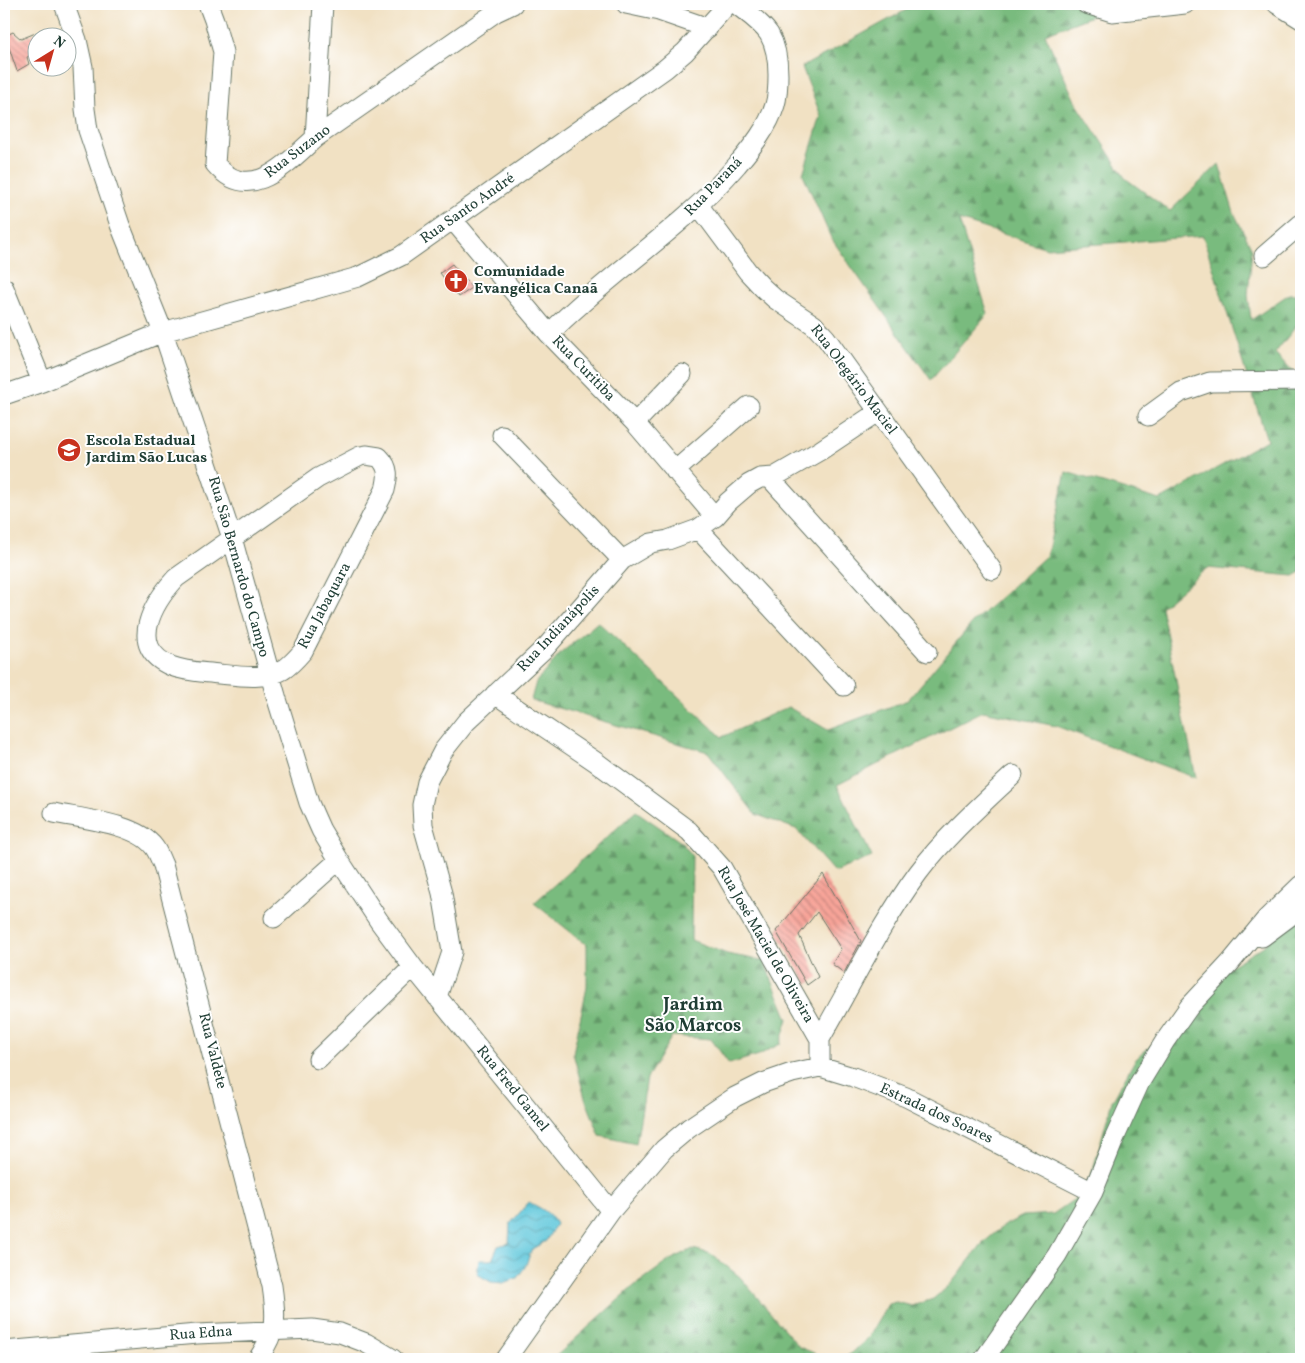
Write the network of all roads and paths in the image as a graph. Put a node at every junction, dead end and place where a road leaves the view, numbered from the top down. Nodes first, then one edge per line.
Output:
1 (64, 4) edge
2 (208, 4) edge
3 (323, 4) edge
4 (513, 4) edge
5 (626, 4) edge
6 (728, 4) edge
7 (736, 4) edge
8 (1086, 4) edge
9 (1185, 4) edge
10 (1277, 4) edge
11 (1301, 19) edge
12 (708, 28) junction
13 (315, 138) junction
14 (699, 206) junction
15 (453, 220) junction
16 (1301, 224) edge
17 (1264, 256) dead end
18 (4, 288) edge
19 (163, 332) junction
20 (548, 334) junction
21 (682, 374) dead end
22 (1301, 381) edge
23 (42, 382) junction
24 (4, 396) edge
25 (749, 406) dead end
26 (878, 412) junction
27 (1148, 416) dead end
28 (635, 423) junction
29 (502, 435) dead end
30 (675, 471) junction
31 (770, 478) junction
32 (715, 517) junction
33 (698, 529) junction
34 (232, 538) junction
35 (622, 560) junction
36 (992, 570) dead end
37 (927, 652) dead end
38 (270, 674) junction
39 (844, 686) dead end
40 (495, 694) junction
41 (1014, 775) dead end
42 (54, 813) dead end
43 (339, 860) junction
44 (1301, 886) edge
45 (1301, 908) edge
46 (274, 918) dead end
47 (1230, 963) junction
48 (413, 967) junction
49 (437, 997) junction
50 (820, 1040) junction
51 (318, 1059) dead end
52 (820, 1067) junction
53 (1093, 1192) junction
54 (611, 1211) junction
55 (274, 1330) junction
56 (4, 1351) edge
57 (258, 1359) edge
58 (393, 1359) edge
59 (506, 1359) edge
60 (984, 1359) edge

1 - 19 street, Rua São Bernardo do Campo
2 - 13 street, Rua Suzano
3 - 13 street
4 - 13 street, Rua Suzano
5 - 12 street
6 - 12 street, Rua Santo André
7 - 14 street, Rua Paraná
8 - 9 street
10 - 11 street
12 - 15 street, Rua Santo André
14 - 20 street, Rua Paraná
14 - 26 street, Rua Olegário Maciel
15 - 19 street, Rua Santo André
15 - 20 street, Rua Curitiba
16 - 17 street
18 - 23 street
19 - 23 street, Rua Santo André
19 - 34 street, Rua São Bernardo do Campo
20 - 28 street, Rua Curitiba
21 - 28 street
22 - 27 street
23 - 24 street, Rua Santo André
25 - 30 street
26 - 31 street, Rua Indianápolis
26 - 36 street, Rua Olegário Maciel
28 - 30 street, Rua Curitiba
29 - 35 street
30 - 32 street, Rua Curitiba
31 - 32 street, Rua Indianápolis
31 - 37 street
32 - 33 street, Rua Indianápolis
33 - 35 street, Rua Indianápolis
33 - 39 street
34 - 38 street, Rua São Bernardo do Campo
34 - 38 street, Rua Jabaquara
34 - 38 street, Rua Jabaquara
35 - 40 street, Rua Indianápolis
38 - 43 street, Rua São Bernardo do Campo
40 - 49 street, Rua Indianápolis
40 - 50 street, Rua José Maciel de Oliveira
41 - 50 street
42 - 55 street, Rua Valdete
43 - 46 street
43 - 48 street, Rua São Bernardo do Campo
44 - 47 street
45 - 47 street
47 - 53 street
48 - 49 street, Rua Fred Gamel
48 - 51 street
49 - 54 street, Rua Fred Gamel
50 - 52 street, Rua José Maciel de Oliveira
52 - 53 street, Estrada dos Soares
52 - 54 street, Estrada dos Soares
53 - 60 street
54 - 59 street
55 - 56 street, Rua Edna
55 - 57 street, Rua Valdete
55 - 58 street, Rua Edna

